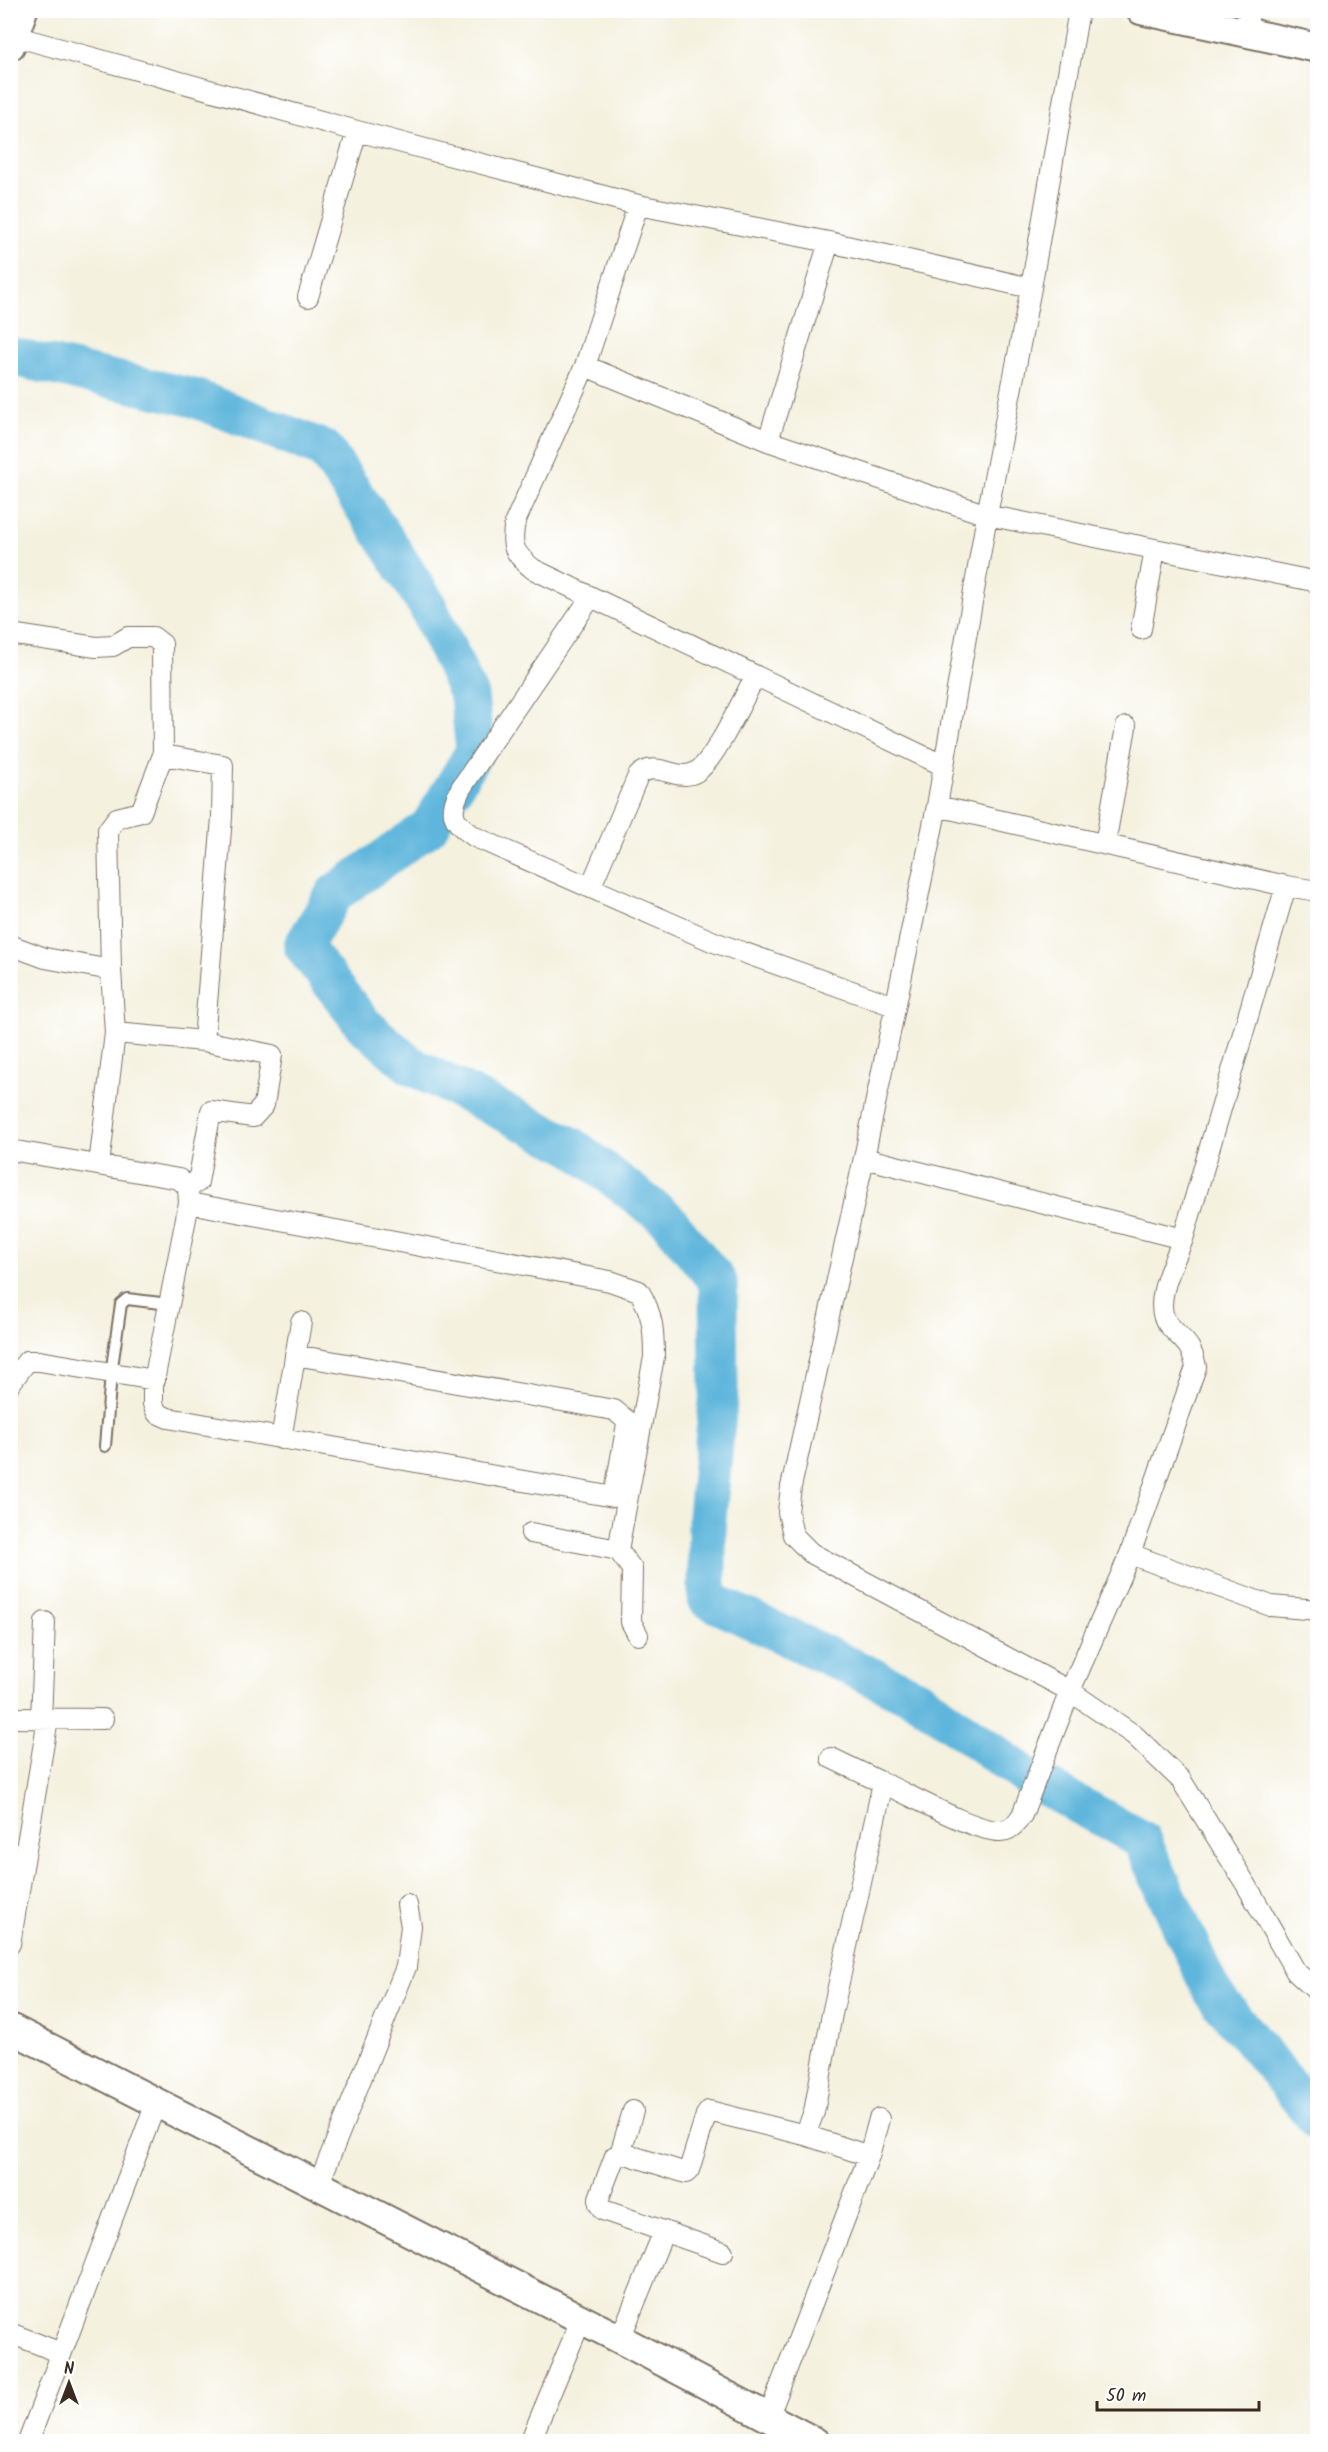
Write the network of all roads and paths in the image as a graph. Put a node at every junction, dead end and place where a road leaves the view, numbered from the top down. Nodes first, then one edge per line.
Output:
1 (1079, 10) edge
2 (1141, 10) edge
3 (1248, 22) edge
4 (16, 31) edge
5 (1317, 45) edge
6 (357, 131) junction
7 (638, 205) junction
8 (829, 242) junction
9 (1031, 288) junction
10 (308, 297) dead end
11 (585, 366) junction
12 (768, 441) junction
13 (987, 515) junction
14 (1155, 549) junction
15 (1317, 582) edge
16 (591, 597) junction
17 (1142, 629) dead end
18 (10, 634) edge
19 (755, 677) junction
20 (1126, 727) dead end
21 (163, 755) junction
22 (942, 765) junction
23 (937, 806) junction
24 (1105, 844) junction
25 (591, 886) junction
26 (1286, 886) junction
27 (1317, 891) edge
28 (10, 945) edge
29 (111, 970) junction
30 (894, 1006) junction
31 (115, 1033) junction
32 (204, 1041) junction
33 (10, 1150) edge
34 (864, 1158) junction
35 (99, 1166) junction
36 (188, 1195) junction
37 (1183, 1239) junction
38 (169, 1304) junction
39 (301, 1322) dead end
40 (295, 1355) junction
41 (111, 1374) junction
42 (155, 1380) junction
43 (10, 1384) edge
44 (281, 1439) junction
45 (105, 1446) dead end
46 (620, 1498) junction
47 (531, 1533) dead end
48 (618, 1550) junction
49 (1130, 1554) junction
50 (1317, 1610) edge
51 (45, 1622) dead end
52 (638, 1635) dead end
53 (1070, 1691) junction
54 (10, 1718) edge
55 (44, 1719) junction
56 (104, 1719) dead end
57 (831, 1758) dead end
58 (884, 1783) junction
59 (407, 1905) dead end
60 (10, 1944) edge
61 (1317, 1992) edge
62 (10, 2028) edge
63 (156, 2103) junction
64 (633, 2111) dead end
65 (879, 2119) dead end
66 (805, 2135) junction
67 (620, 2154) junction
68 (869, 2156) junction
69 (318, 2186) junction
70 (664, 2231) junction
71 (723, 2252) dead end
72 (581, 2320) junction
73 (10, 2333) edge
74 (620, 2339) junction
75 (62, 2353) junction
76 (768, 2418) junction
77 (28, 2442) edge
78 (530, 2442) edge
79 (815, 2442) edge

1 - 9 street
2 - 3 street
3 - 5 street
4 - 6 street
6 - 7 street
6 - 10 street
7 - 8 street
7 - 11 street
8 - 9 street
8 - 12 street
9 - 13 street
11 - 12 street
11 - 16 street
12 - 13 street
13 - 14 street
13 - 22 street
14 - 15 street
14 - 17 street
16 - 19 street
16 - 25 street
18 - 21 street
19 - 22 street
19 - 25 street
20 - 24 street
21 - 29 street
21 - 32 street
22 - 23 street
23 - 24 street
23 - 30 street
24 - 26 street
25 - 30 street
26 - 27 street
26 - 37 street
28 - 29 street
29 - 31 street
30 - 34 street
31 - 32 street
31 - 35 street
32 - 36 street
33 - 35 street
34 - 37 street
34 - 53 street
35 - 36 street
36 - 38 street
36 - 46 street
37 - 49 street
38 - 41 lane
38 - 42 street
39 - 40 street
40 - 44 street
40 - 46 street
41 - 42 street
41 - 43 street
41 - 45 lane
42 - 44 street
44 - 46 street
46 - 48 street
47 - 48 street
48 - 52 street
49 - 50 street
49 - 53 street
51 - 55 street
53 - 58 street
53 - 61 street
54 - 55 street
55 - 56 street
55 - 60 street
57 - 58 street
58 - 66 street
59 - 69 street
62 - 63 street
63 - 69 street
63 - 75 street
64 - 67 street
65 - 68 street
66 - 67 street
66 - 68 street
67 - 70 street
68 - 76 street
69 - 72 street
70 - 71 street
70 - 74 street
72 - 74 street
72 - 78 street
73 - 75 street
74 - 76 street
75 - 77 street
76 - 79 street

